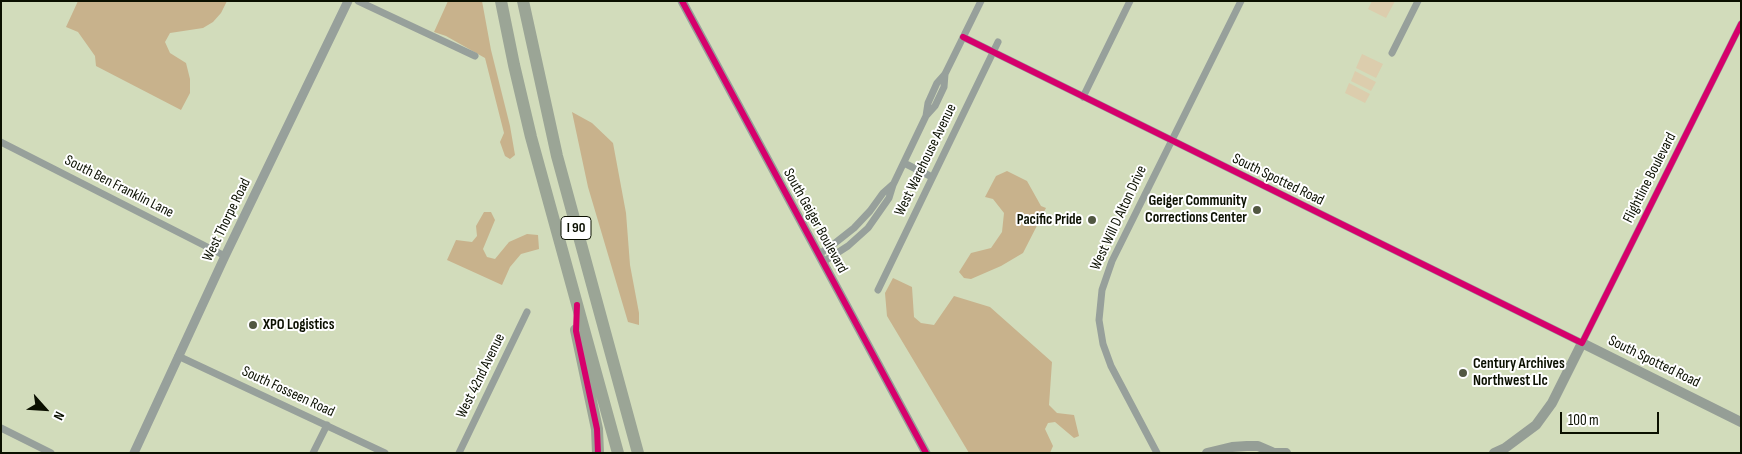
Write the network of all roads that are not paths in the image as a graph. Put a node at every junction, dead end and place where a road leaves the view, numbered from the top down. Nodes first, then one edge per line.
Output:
1 (348, 1) edge
2 (358, 1) edge
3 (501, 1) edge
4 (523, 1) edge
5 (682, 1) edge
6 (980, 1) edge
7 (1130, 1) edge
8 (1241, 1) edge
9 (1418, 1) edge
10 (1741, 24) edge
11 (963, 37) junction
12 (998, 42) dead end
13 (993, 52) junction
14 (1392, 53) dead end
15 (475, 56) dead end
16 (1083, 97) junction
17 (1171, 141) junction
18 (1, 142) edge
19 (904, 162) junction
20 (932, 177) junction
21 (224, 256) junction
22 (821, 258) junction
23 (878, 290) dead end
24 (577, 305) junction
25 (527, 312) dead end
26 (1582, 344) junction
27 (178, 356) junction
28 (1741, 422) edge
29 (327, 425) junction
30 (1, 428) edge
31 (1270, 452) edge
32 (51, 453) edge
33 (134, 453) edge
34 (313, 453) edge
35 (386, 453) edge
36 (459, 453) edge
37 (598, 453) edge
38 (618, 453) edge
39 (638, 453) edge
40 (926, 453) edge
41 (1157, 453) edge
42 (1207, 453) edge
43 (1286, 453) edge
44 (1494, 453) edge

1 - 21 street, West Thorpe Road
2 - 15 street
3 - 24 highway, I 90
4 - 39 highway, I 90
5 - 22 street, South Geiger Boulevard
6 - 11 street
7 - 16 street
8 - 17 street, West Will D Alton Drive
9 - 14 street
10 - 26 street, Flightline Boulevard
11 - 13 street, South Spotted Road
11 - 19 street
12 - 13 street, West Warehouse Avenue
13 - 16 street, South Spotted Road
13 - 20 street, West Warehouse Avenue
16 - 17 street, South Spotted Road
17 - 26 street, South Spotted Road
17 - 41 street, West Will D Alton Drive
18 - 21 street, South Ben Franklin Lane
19 - 20 street
19 - 22 street
20 - 23 street, West Warehouse Avenue
21 - 27 street, West Thorpe Road
22 - 40 street, South Geiger Boulevard
24 - 37 highway
24 - 38 highway, I 90
25 - 36 street, West 42nd Avenue
26 - 28 main road, South Spotted Road
26 - 44 main road, Flightline Boulevard
27 - 29 street, South Fosseen Road
27 - 33 street, West Thorpe Road
29 - 34 street
29 - 35 street, South Fosseen Road
30 - 32 street
31 - 42 main road
31 - 43 main road

